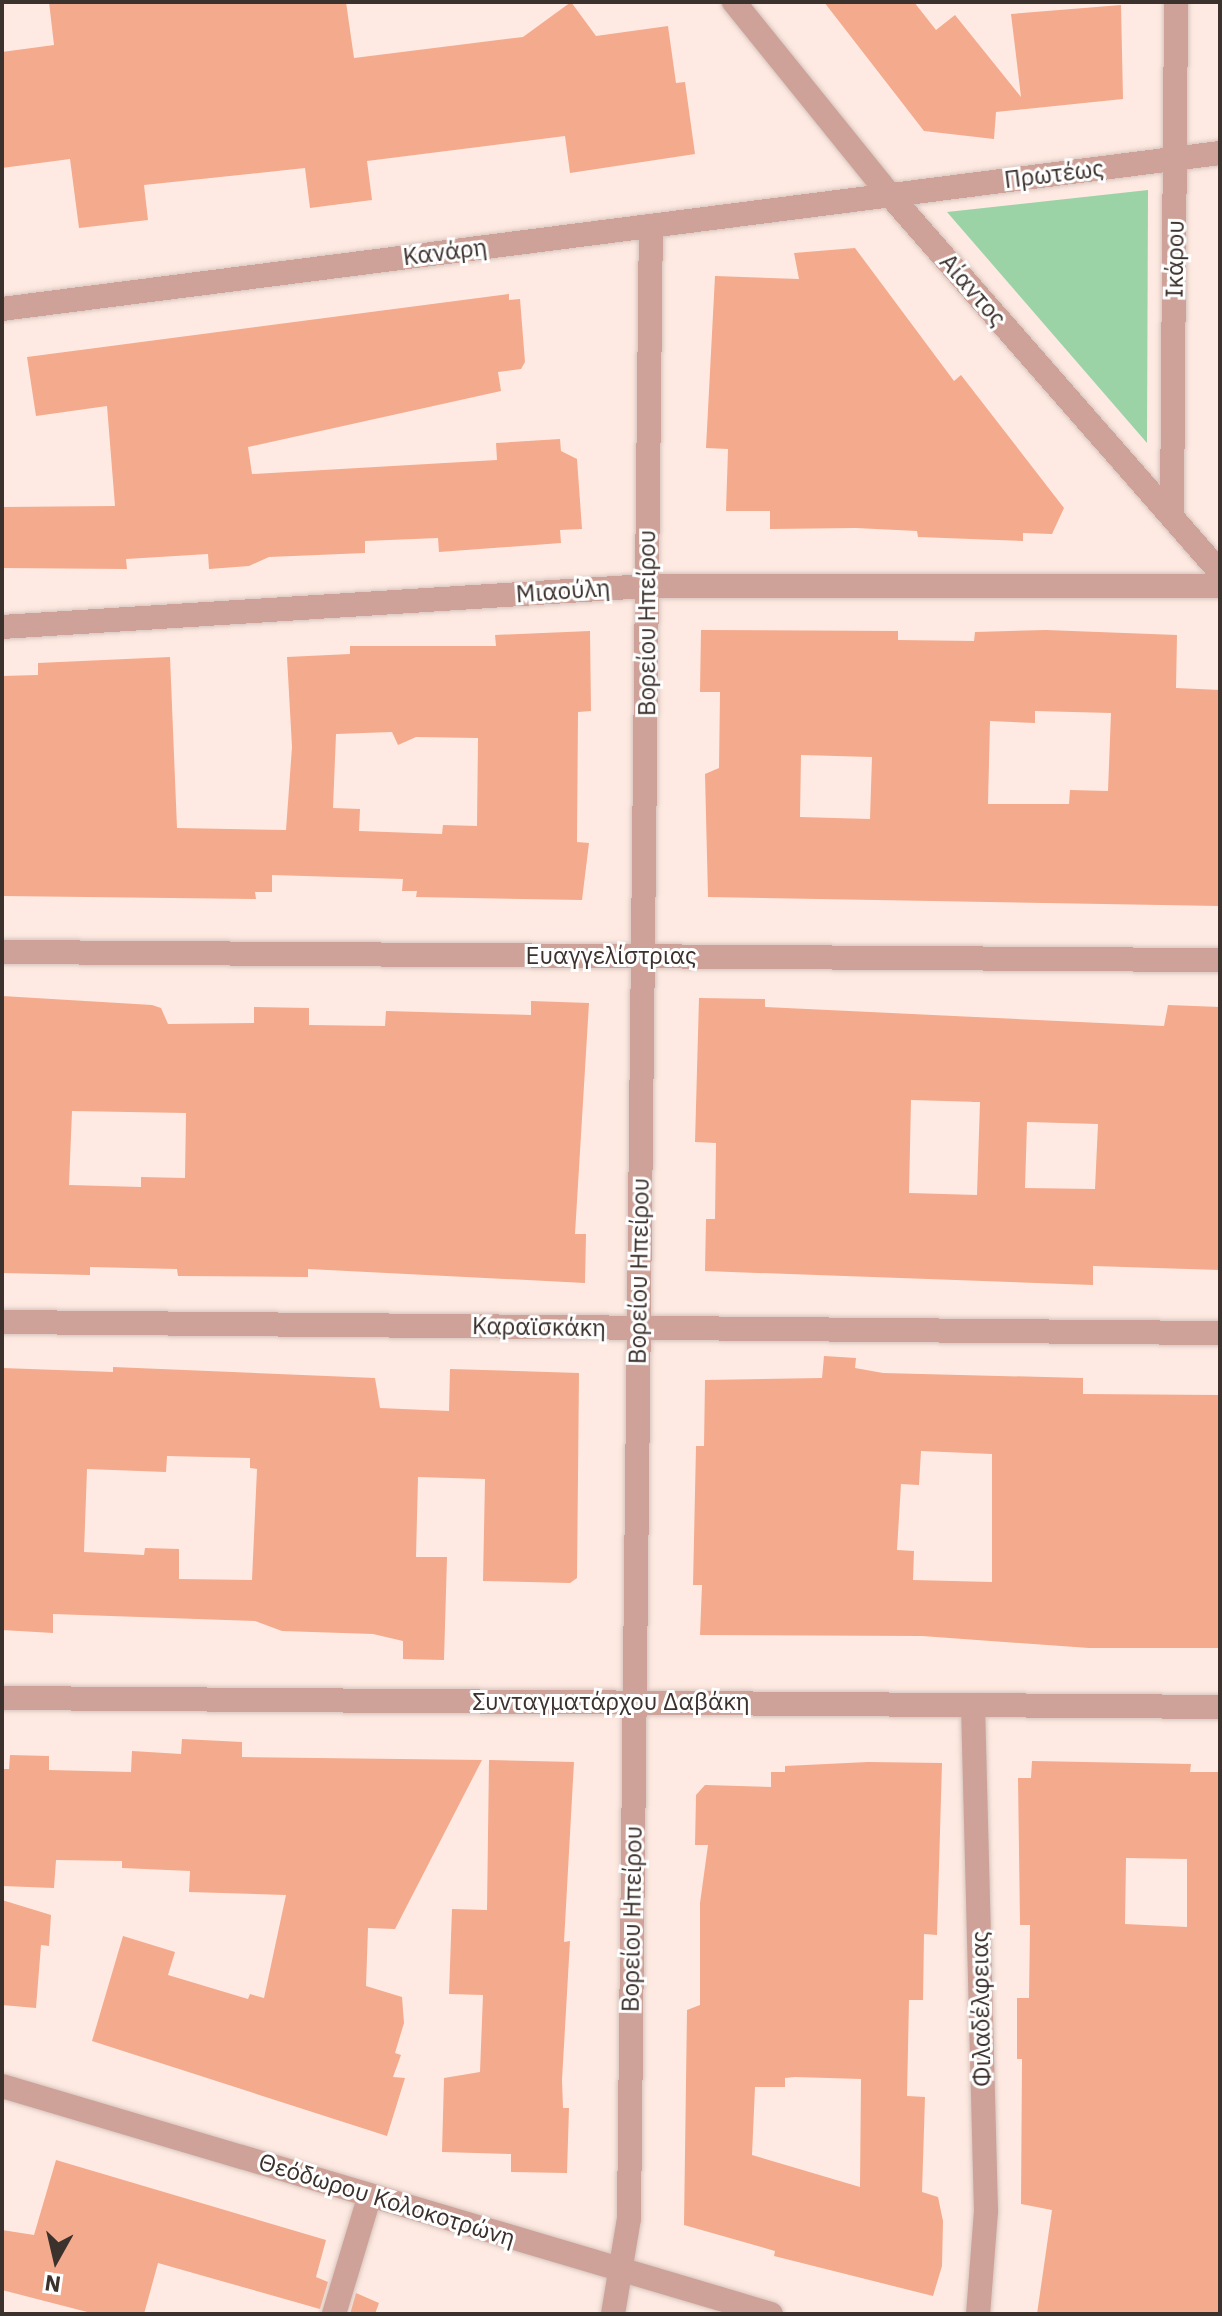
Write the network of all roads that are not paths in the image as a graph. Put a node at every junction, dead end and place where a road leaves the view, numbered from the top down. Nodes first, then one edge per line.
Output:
1 (734, 2) edge
2 (1176, 2) edge
3 (1220, 153) edge
4 (1177, 159) junction
5 (888, 193) junction
6 (651, 226) junction
7 (2, 309) edge
8 (1172, 516) junction
9 (1220, 572) edge
10 (647, 586) junction
11 (1220, 586) edge
12 (2, 627) edge
13 (2, 952) edge
14 (644, 956) junction
15 (1220, 960) edge
16 (2, 1322) edge
17 (638, 1328) junction
18 (1220, 1333) edge
19 (2, 1698) edge
20 (633, 1703) junction
21 (973, 1705) junction
22 (1220, 1707) edge
23 (2, 2086) edge
24 (370, 2195) junction
25 (623, 2270) junction
26 (334, 2314) edge
27 (613, 2314) edge
28 (771, 2314) edge
29 (978, 2314) edge

1 - 5 street, Αίαντος
2 - 4 street, Ικάρου
3 - 4 street, Πρωτέως
4 - 5 street, Πρωτέως
4 - 8 street, Ικάρου
5 - 6 street, Κανάρη
5 - 8 street, Αίαντος
6 - 7 street, Κανάρη
6 - 10 street, Βορείου Ηπείρου
8 - 9 street, Αίαντος
10 - 11 street, Μιαούλη
10 - 12 street, Μιαούλη
10 - 14 street, Βορείου Ηπείρου
13 - 14 street, Ευαγγελίστριας
14 - 15 street, Ευαγγελίστριας
14 - 17 street, Βορείου Ηπείρου
16 - 17 street, Καραϊσκάκη
17 - 18 street, Καραϊσκάκη
17 - 20 street, Βορείου Ηπείρου
19 - 20 street, Συνταγματάρχου Δαβάκη
20 - 21 street, Συνταγματάρχου Δαβάκη
20 - 25 street, Βορείου Ηπείρου
21 - 22 street, Συνταγματάρχου Δαβάκη
21 - 29 street, Φιλαδέλφειας
23 - 24 street, Θεόδωρου Κολοκοτρώνη
24 - 25 street, Θεόδωρου Κολοκοτρώνη
24 - 26 street
25 - 27 street, Βορείου Ηπείρου
25 - 28 street, Θεόδωρου Κολοκοτρώνη

